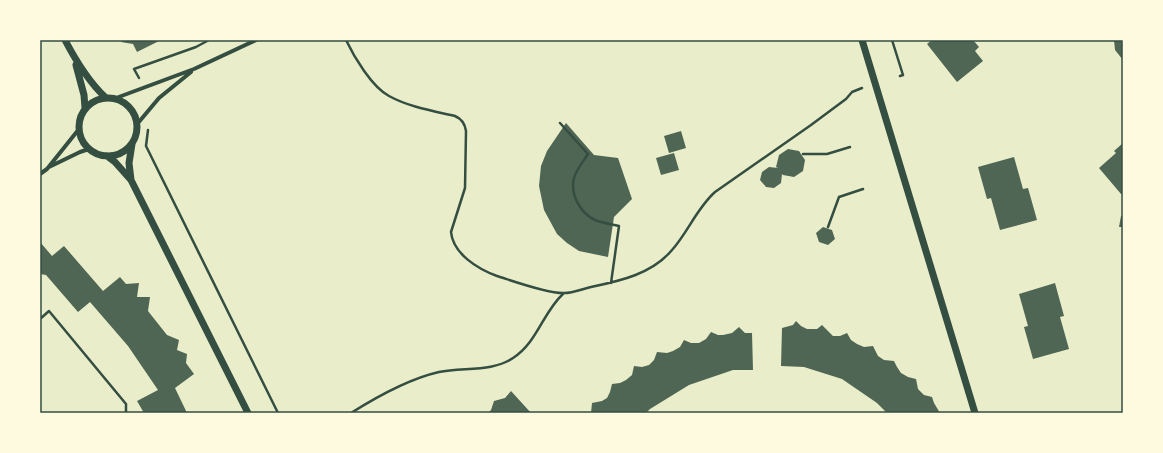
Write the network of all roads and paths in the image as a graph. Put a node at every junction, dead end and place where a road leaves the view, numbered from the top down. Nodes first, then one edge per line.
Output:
1 (65, 40) edge
2 (209, 40) edge
3 (256, 40) edge
4 (346, 40) edge
5 (862, 40) edge
6 (892, 40) edge
7 (74, 57) junction
8 (194, 69) junction
9 (900, 76) dead end
10 (145, 88) junction
11 (862, 88) dead end
12 (105, 97) junction
13 (116, 98) junction
14 (85, 108) junction
15 (138, 123) junction
16 (560, 123) dead end
17 (150, 127) dead end
18 (79, 129) junction
19 (132, 144) junction
20 (850, 147) dead end
21 (89, 149) junction
22 (803, 154) dead end
23 (107, 156) junction
24 (47, 169) junction
25 (40, 174) edge
26 (131, 180) junction
27 (862, 189) dead end
28 (828, 227) dead end
29 (611, 283) junction
30 (564, 293) junction
31 (40, 319) edge
32 (126, 413) edge
33 (248, 413) edge
34 (278, 413) edge
35 (351, 413) edge
36 (975, 413) edge

1 - 7 street
2 - 10 path
3 - 8 street
4 - 30 path
5 - 36 street
6 - 9 path
7 - 12 street
7 - 14 street
8 - 10 street
8 - 15 street
10 - 13 street
11 - 29 path
12 - 13 street
12 - 14 street
13 - 15 street
14 - 18 street
15 - 19 street
16 - 29 path
17 - 34 path
18 - 21 street
18 - 24 street
19 - 23 street
19 - 26 street
20 - 22 path
21 - 23 street
21 - 24 street
23 - 26 street
24 - 25 street
26 - 33 street
27 - 28 path
29 - 30 path
30 - 35 path
31 - 32 path

